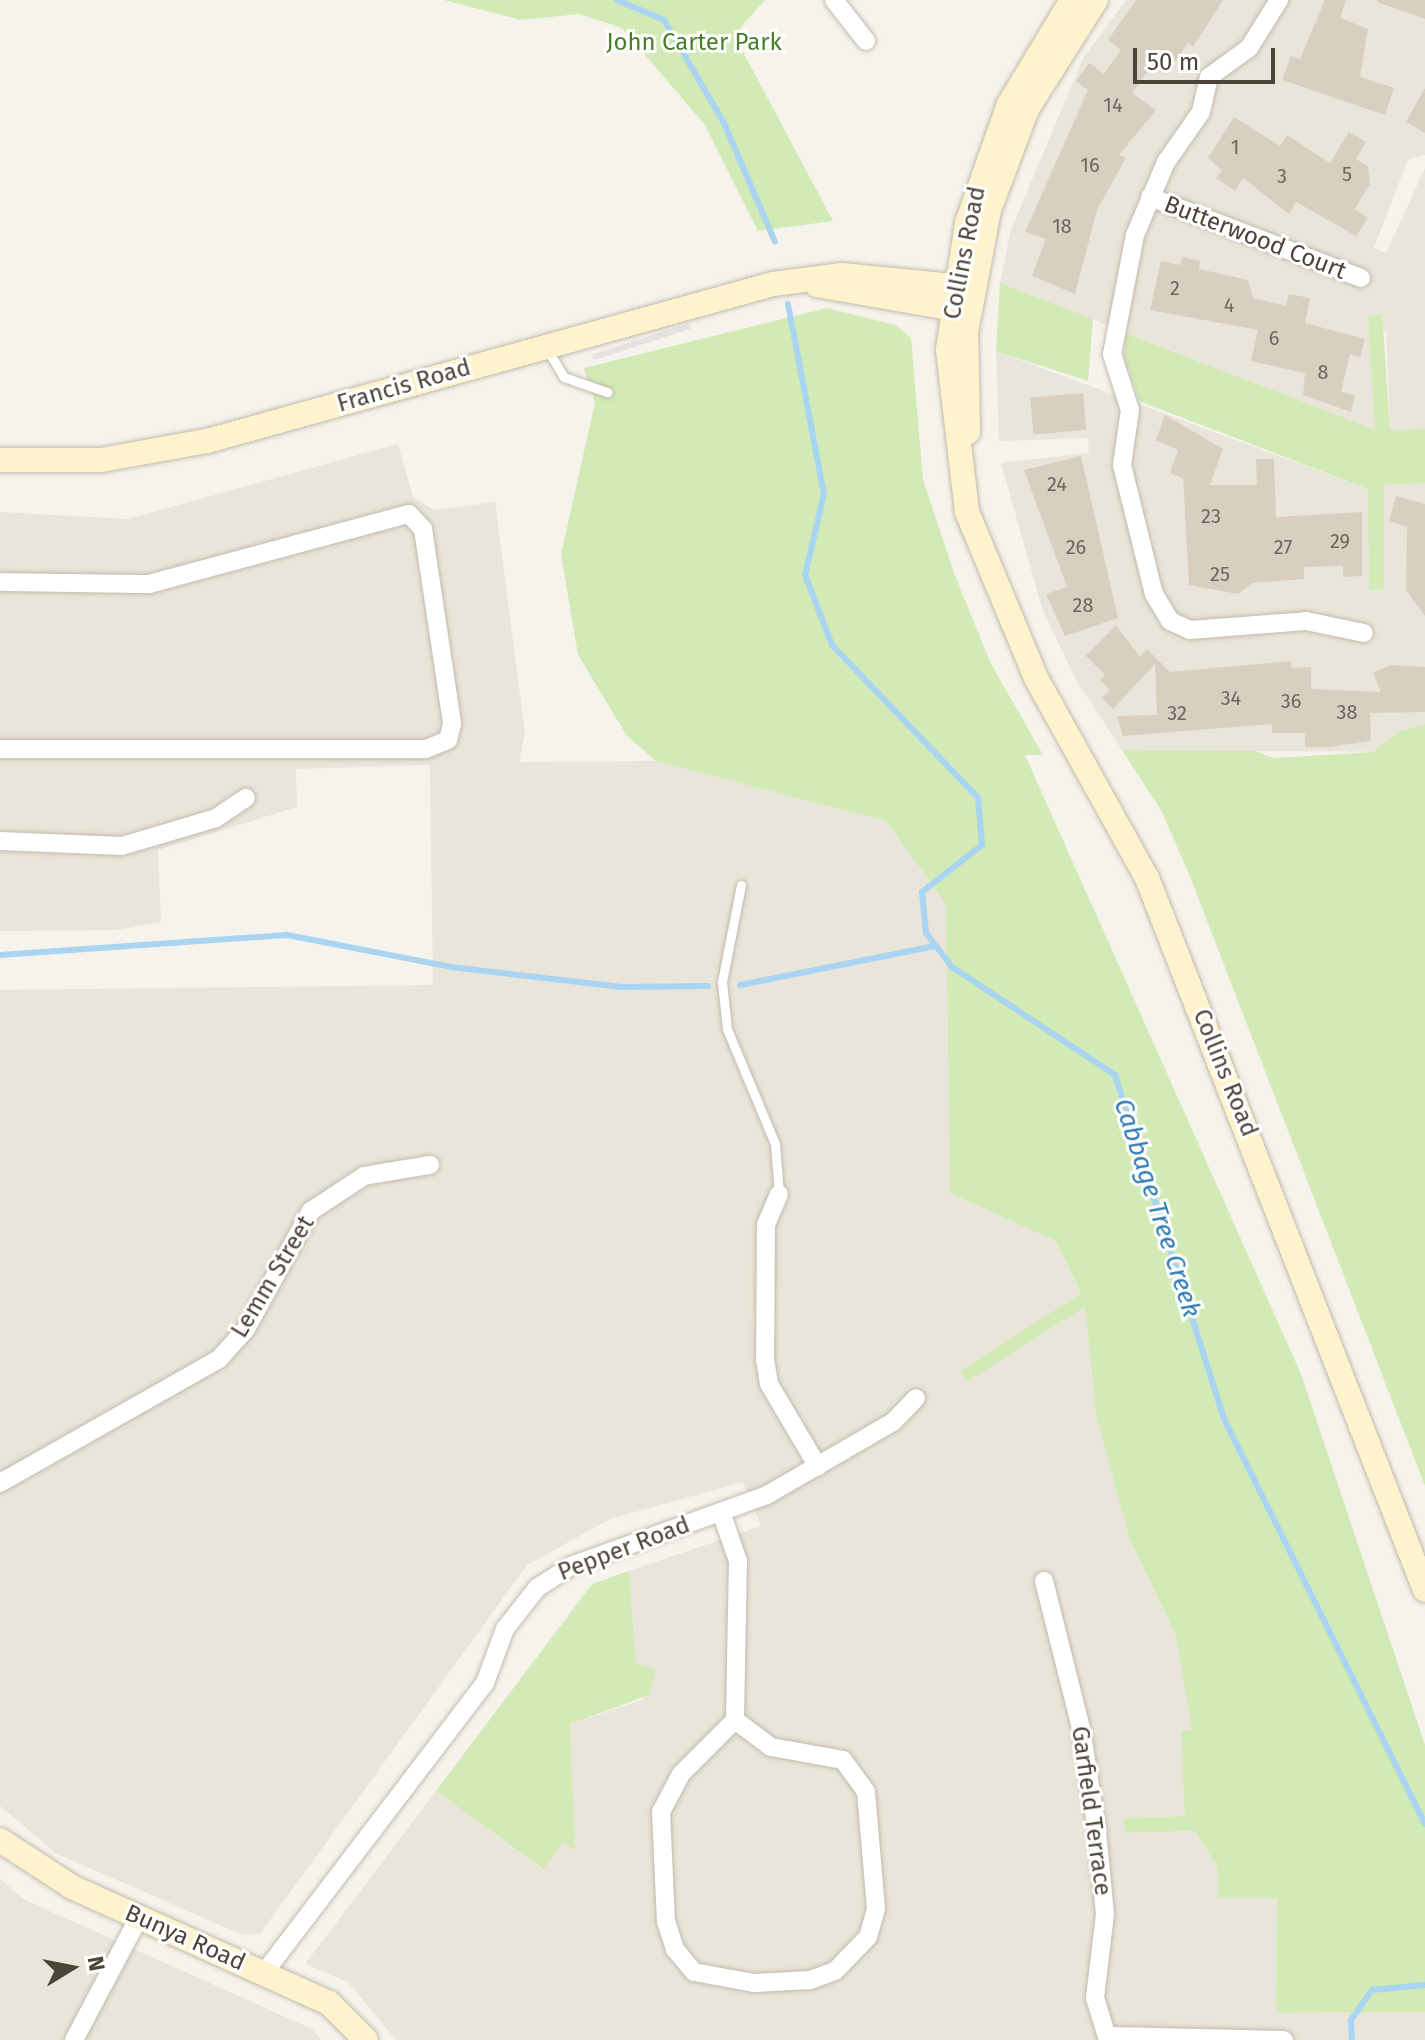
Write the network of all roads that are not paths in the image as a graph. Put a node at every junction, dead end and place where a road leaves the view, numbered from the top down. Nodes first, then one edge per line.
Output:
1 (834, 0) edge
2 (1072, 0) edge
3 (1096, 0) edge
4 (1279, 0) edge
5 (866, 41) dead end
6 (1150, 197) junction
7 (1361, 278) dead end
8 (961, 298) junction
9 (546, 346) junction
10 (607, 392) dead end
11 (0, 460) edge
12 (0, 582) edge
13 (1364, 633) dead end
14 (0, 749) edge
15 (246, 798) dead end
16 (0, 841) edge
17 (741, 885) dead end
18 (430, 1165) dead end
19 (779, 1194) joint
20 (916, 1398) dead end
21 (818, 1467) junction
22 (0, 1483) edge
23 (721, 1512) junction
24 (1044, 1581) dead end
25 (1425, 1590) edge
26 (735, 1720) junction
27 (0, 1840) edge
28 (139, 1917) junction
29 (264, 1973) junction
30 (1109, 2038) edge
31 (74, 2040) edge
32 (366, 2040) edge
33 (1284, 2040) edge

1 - 5 street
2 - 8 main road, Collins Road
3 - 8 main road, Collins Road
4 - 6 street
6 - 7 street, Butterwood Court
6 - 13 street
8 - 9 main road, Francis Road
8 - 25 main road, Collins Road
9 - 10 lane
9 - 11 main road, Francis Road
12 - 14 street
15 - 16 street
17 - 19 lane
18 - 22 street, Lemm Street
19 - 21 street
20 - 21 street, Pepper Road
21 - 23 street, Pepper Road
23 - 26 street
23 - 29 street, Pepper Road
24 - 30 street, Garfield Terrace
26 - 26 street
27 - 28 main road, Bunya Road
28 - 29 main road, Bunya Road
28 - 31 street
29 - 32 main road, Bunya Road
30 - 33 street

